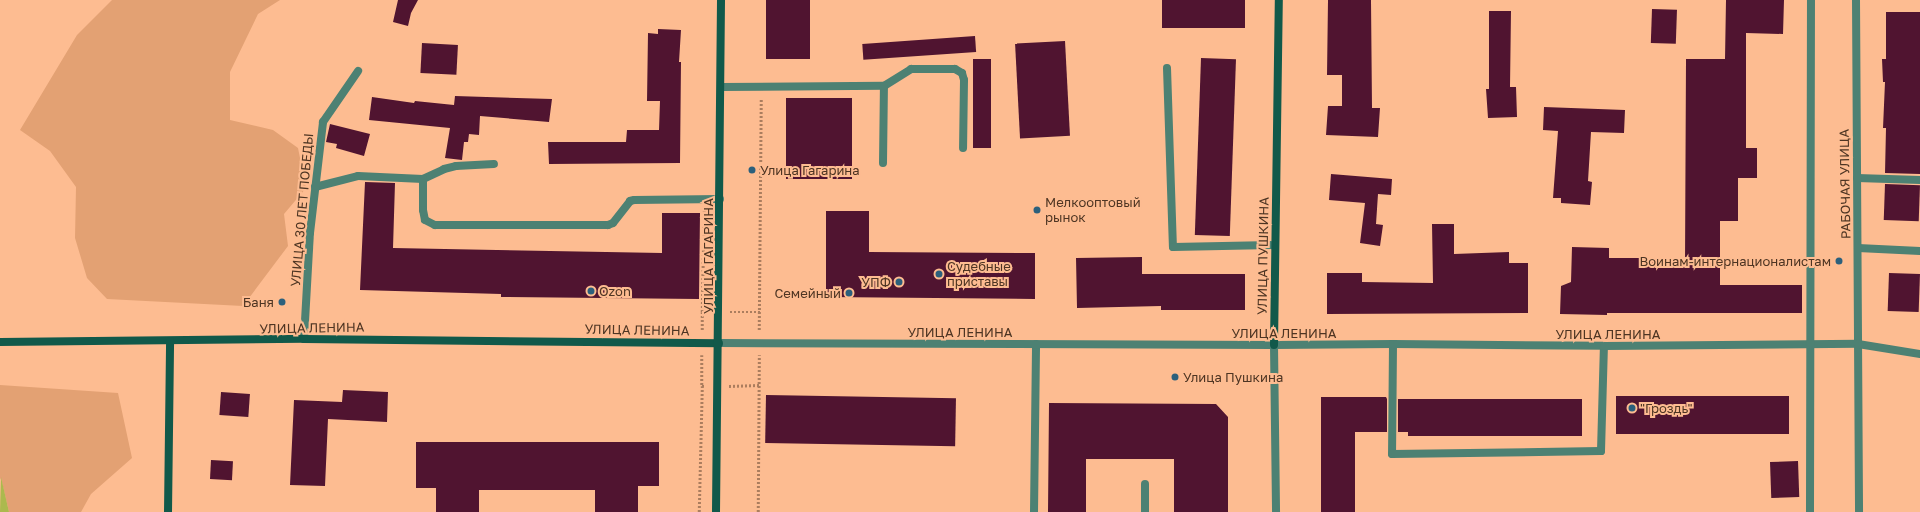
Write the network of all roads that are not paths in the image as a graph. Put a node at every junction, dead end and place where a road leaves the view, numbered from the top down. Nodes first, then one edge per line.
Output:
1 (722, 0) edge
2 (1279, 0) edge
3 (1811, 0) edge
4 (1856, 0) edge
5 (1167, 68) dead end
6 (358, 71) dead end
7 (884, 86) junction
8 (721, 87) junction
9 (963, 148) dead end
10 (883, 163) dead end
11 (494, 164) dead end
12 (423, 178) junction
13 (1857, 178) junction
14 (1920, 180) edge
15 (315, 187) junction
16 (720, 199) junction
17 (1275, 245) junction
18 (1858, 248) junction
19 (1920, 250) edge
20 (304, 339) junction
21 (170, 341) junction
22 (0, 342) edge
23 (719, 343) junction
24 (1036, 344) junction
25 (1393, 344) junction
26 (1858, 344) junction
27 (1274, 345) junction
28 (1810, 345) junction
29 (1604, 346) junction
30 (1920, 354) edge
31 (1145, 484) dead end
32 (168, 512) edge
33 (716, 512) edge
34 (1034, 512) edge
35 (1145, 512) edge
36 (1276, 512) edge
37 (1810, 512) edge
38 (1859, 512) edge

1 - 8 street, УЛИЦА ГАГАРИНА
2 - 17 street, УЛИЦА ПУШКИНА
3 - 28 street
4 - 13 street, РАБОЧАЯ УЛИЦА
5 - 17 street
6 - 15 street, УЛИЦА 30 ЛЕТ ПОБЕДЫ
7 - 8 street
7 - 9 street
7 - 10 street
8 - 16 street, УЛИЦА ГАГАРИНА
11 - 12 street
12 - 15 street
12 - 16 street
13 - 14 street
13 - 18 street, РАБОЧАЯ УЛИЦА
15 - 20 street, УЛИЦА 30 ЛЕТ ПОБЕДЫ
16 - 23 street, УЛИЦА ГАГАРИНА
17 - 27 street, УЛИЦА ПУШКИНА
18 - 19 street
18 - 26 street, РАБОЧАЯ УЛИЦА
20 - 21 street, УЛИЦА ЛЕНИНА
20 - 23 street, УЛИЦА ЛЕНИНА
21 - 22 street, УЛИЦА ЛЕНИНА
21 - 32 street
23 - 24 street, УЛИЦА ЛЕНИНА
23 - 33 street, УЛИЦА ГАГАРИНА
24 - 27 street, УЛИЦА ЛЕНИНА
24 - 34 street
25 - 27 street, УЛИЦА ЛЕНИНА
25 - 29 street, УЛИЦА ЛЕНИНА
25 - 29 street
26 - 28 street, УЛИЦА ЛЕНИНА
26 - 30 street, УЛИЦА ЛЕНИНА
26 - 38 street, РАБОЧАЯ УЛИЦА
27 - 36 street, УЛИЦА ПУШКИНА
28 - 29 street, УЛИЦА ЛЕНИНА
28 - 37 street
31 - 35 street

